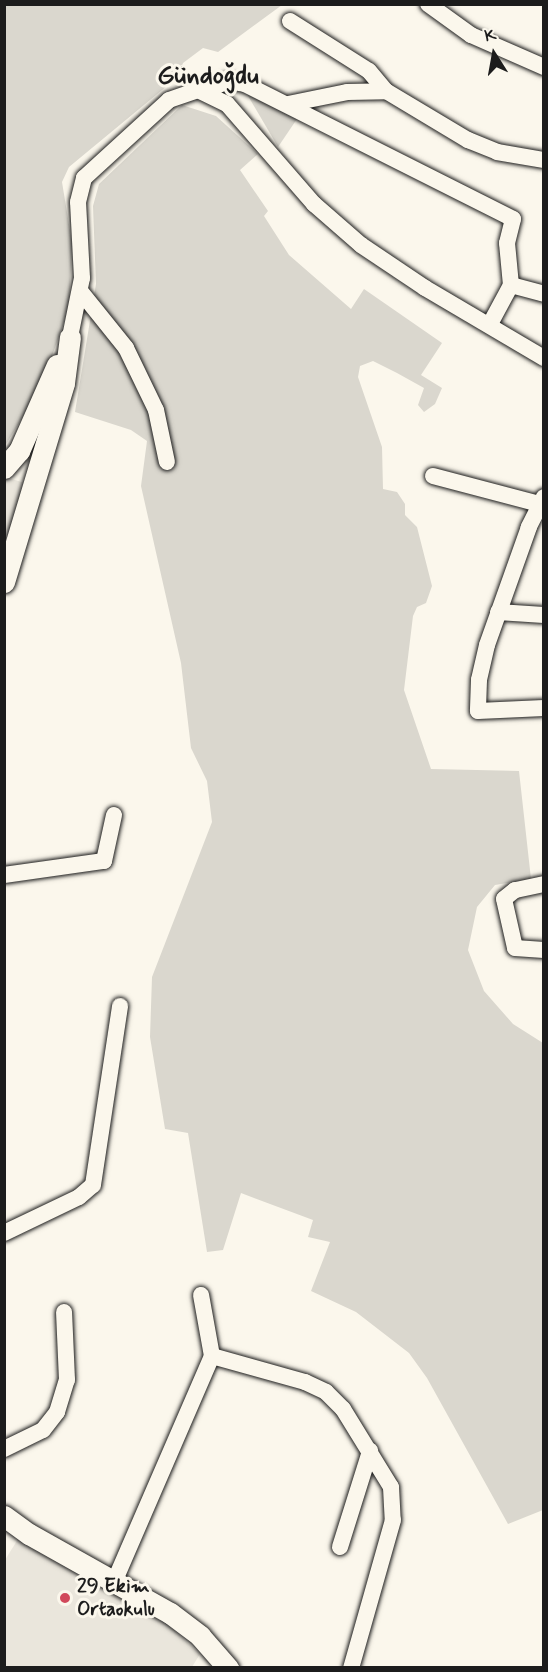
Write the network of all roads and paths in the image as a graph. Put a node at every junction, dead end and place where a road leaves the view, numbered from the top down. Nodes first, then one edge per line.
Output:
1 (428, 4) edge
2 (290, 21) dead end
3 (543, 67) edge
4 (206, 91) junction
5 (386, 91) junction
6 (288, 104) junction
7 (543, 160) edge
8 (511, 285) junction
9 (81, 292) junction
10 (543, 294) edge
11 (490, 324) junction
12 (70, 337) junction
13 (543, 358) edge
14 (167, 462) dead end
15 (4, 468) edge
16 (433, 476) dead end
17 (541, 501) edge
18 (4, 582) edge
19 (498, 612) junction
20 (543, 615) edge
21 (543, 708) edge
22 (114, 815) dead end
23 (4, 875) edge
24 (543, 884) edge
25 (543, 950) edge
26 (120, 1006) dead end
27 (4, 1233) edge
28 (201, 1295) dead end
29 (64, 1312) dead end
30 (212, 1356) junction
31 (4, 1449) edge
32 (370, 1451) junction
33 (4, 1516) edge
34 (340, 1547) dead end
35 (115, 1580) junction
36 (228, 1668) edge
37 (351, 1668) edge

1 - 3 street
2 - 5 street
4 - 6 street
4 - 9 street
4 - 11 street
5 - 6 street
5 - 7 street
6 - 8 street
8 - 10 street
8 - 11 street
9 - 12 street
9 - 14 street
11 - 13 street
12 - 15 main road
12 - 18 main road
16 - 17 street
17 - 19 street
19 - 20 street
19 - 21 street
22 - 23 street
24 - 25 street
26 - 27 street
28 - 30 street
29 - 31 street
30 - 32 street
30 - 35 street
32 - 34 street
32 - 37 street
33 - 35 main road
35 - 36 main road

